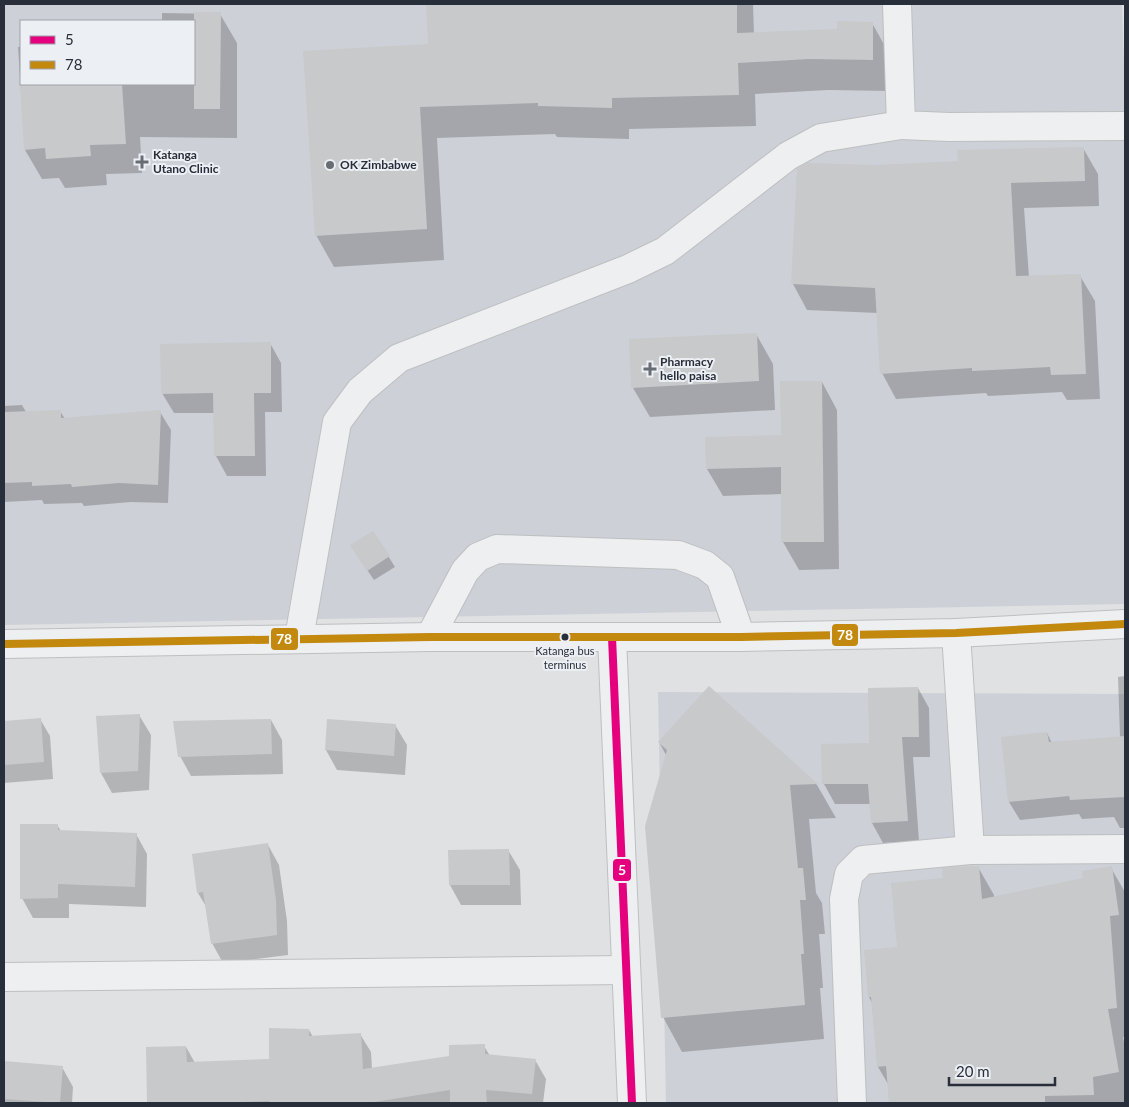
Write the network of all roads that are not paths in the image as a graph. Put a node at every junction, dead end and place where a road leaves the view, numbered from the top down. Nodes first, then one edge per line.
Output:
1 (897, 4) edge
2 (901, 125) junction
3 (1125, 126) edge
4 (1125, 624) edge
5 (956, 633) junction
6 (430, 636) junction
7 (612, 637) junction
8 (740, 637) junction
9 (299, 638) junction
10 (4, 644) edge
11 (1125, 849) edge
12 (970, 850) junction
13 (626, 970) junction
14 (4, 977) edge
15 (632, 1103) edge
16 (852, 1103) edge

1 - 2 street
2 - 3 street
2 - 9 street
4 - 5 street
5 - 8 street
5 - 12 street
6 - 7 street
6 - 8 street
6 - 9 street
7 - 8 street
7 - 13 street
9 - 10 street
11 - 12 street
12 - 16 street
13 - 14 street
13 - 15 street

